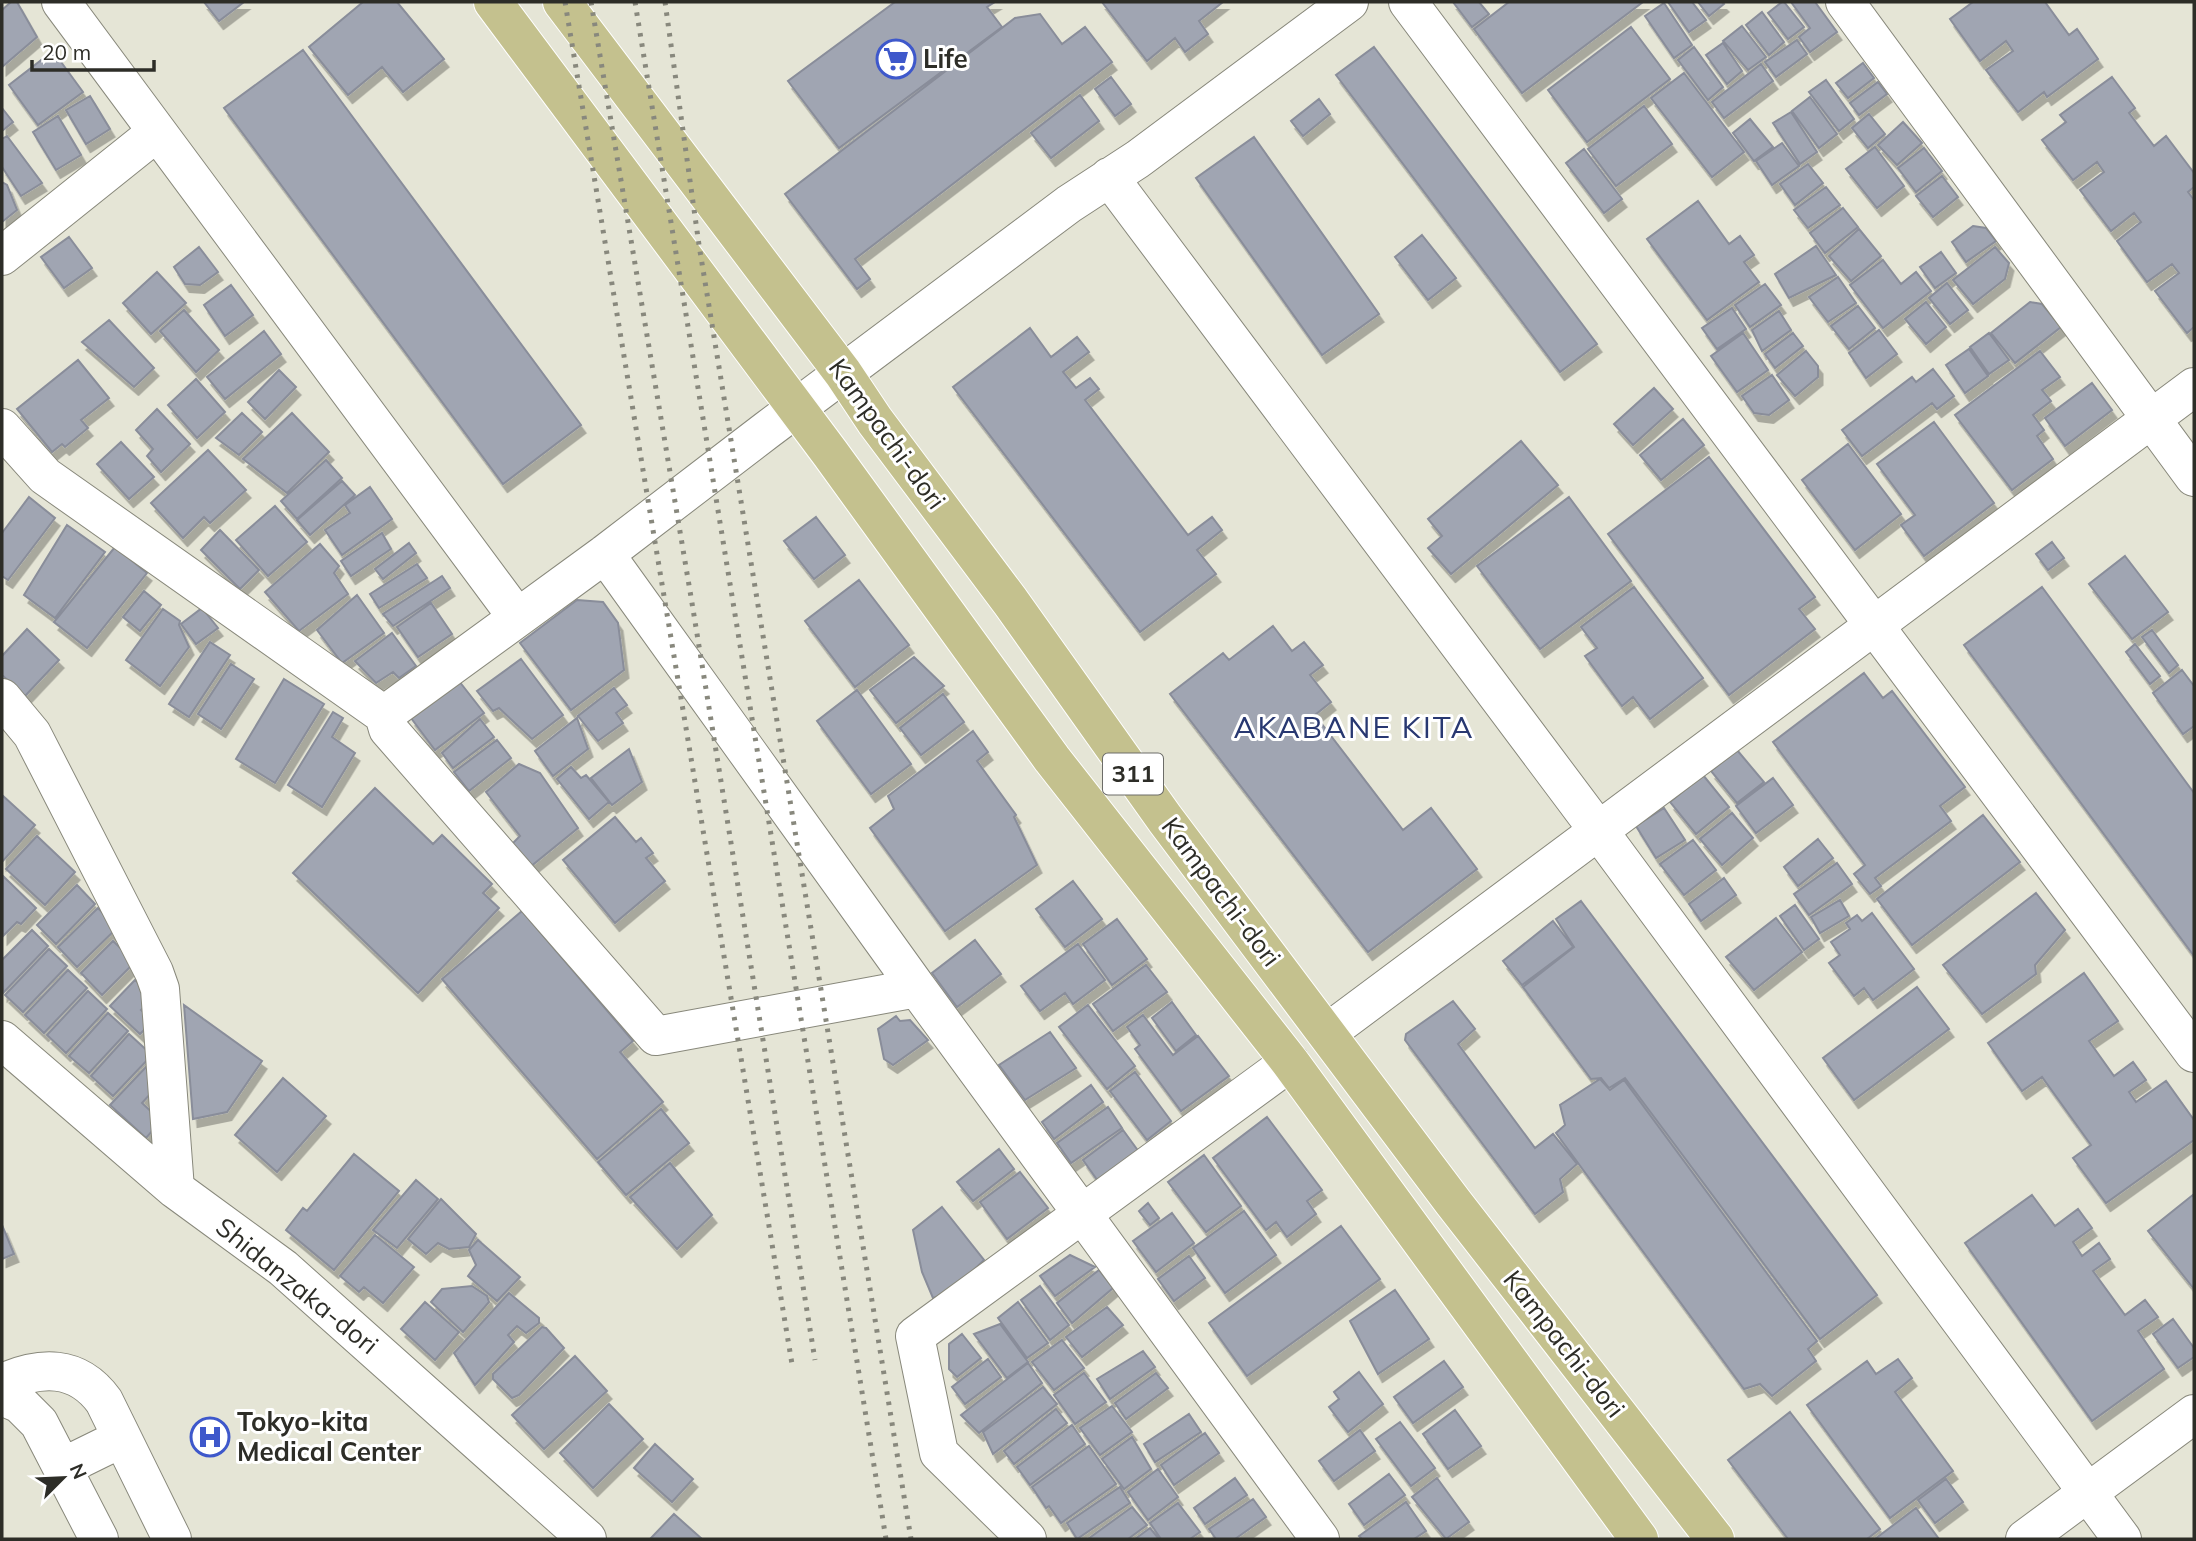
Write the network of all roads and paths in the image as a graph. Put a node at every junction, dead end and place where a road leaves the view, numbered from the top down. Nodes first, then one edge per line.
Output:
1 (61, 2) edge
2 (493, 2) edge
3 (562, 2) edge
4 (1349, 2) edge
5 (1408, 2) edge
6 (1845, 2) edge
7 (157, 132) junction
8 (1109, 177) junction
9 (2, 256) edge
10 (843, 373) junction
11 (2194, 387) edge
12 (796, 408) junction
13 (2151, 419) junction
14 (2, 428) edge
15 (2194, 477) edge
16 (605, 554) junction
17 (517, 617) junction
18 (1873, 625) junction
19 (2, 698) edge
20 (384, 715) junction
21 (1598, 830) junction
22 (917, 988) junction
23 (1327, 1033) junction
24 (8, 1046) edge
25 (2194, 1053) edge
26 (1290, 1062) junction
27 (175, 1189) junction
28 (1084, 1214) junction
29 (2, 1383) edge
30 (2, 1396) edge
31 (2194, 1414) edge
32 (122, 1438) junction
33 (63, 1467) junction
34 (2087, 1493) junction
35 (99, 1539) edge
36 (172, 1539) edge
37 (587, 1539) edge
38 (1027, 1539) edge
39 (1320, 1539) edge
40 (1639, 1539) edge
41 (1715, 1539) edge
42 (2025, 1539) edge
43 (2122, 1539) edge

1 - 7 street
2 - 12 main road, Kampachi-dori / 311
3 - 10 main road, Kampachi-dori / 311
4 - 8 street
5 - 18 street
6 - 13 street
7 - 9 street
7 - 17 street
8 - 10 street
8 - 21 street
10 - 12 street
10 - 23 main road, Kampachi-dori / 311
11 - 13 street
12 - 16 street
12 - 26 main road, Kampachi-dori / 311
13 - 15 street
13 - 18 street
14 - 20 street
16 - 17 street
16 - 22 street
17 - 20 street
18 - 21 street
18 - 25 street
19 - 27 street
20 - 22 street
21 - 23 street
21 - 34 street
22 - 28 street
23 - 41 main road, Kampachi-dori / 311
24 - 27 street, Shidanzaka-dori
26 - 28 street
26 - 40 main road, Kampachi-dori / 311
27 - 37 street, Shidanzaka-dori
28 - 38 street
28 - 39 street
29 - 32 street
30 - 33 street
31 - 34 street
32 - 33 street
32 - 36 street
33 - 35 street
34 - 42 street
34 - 43 street

